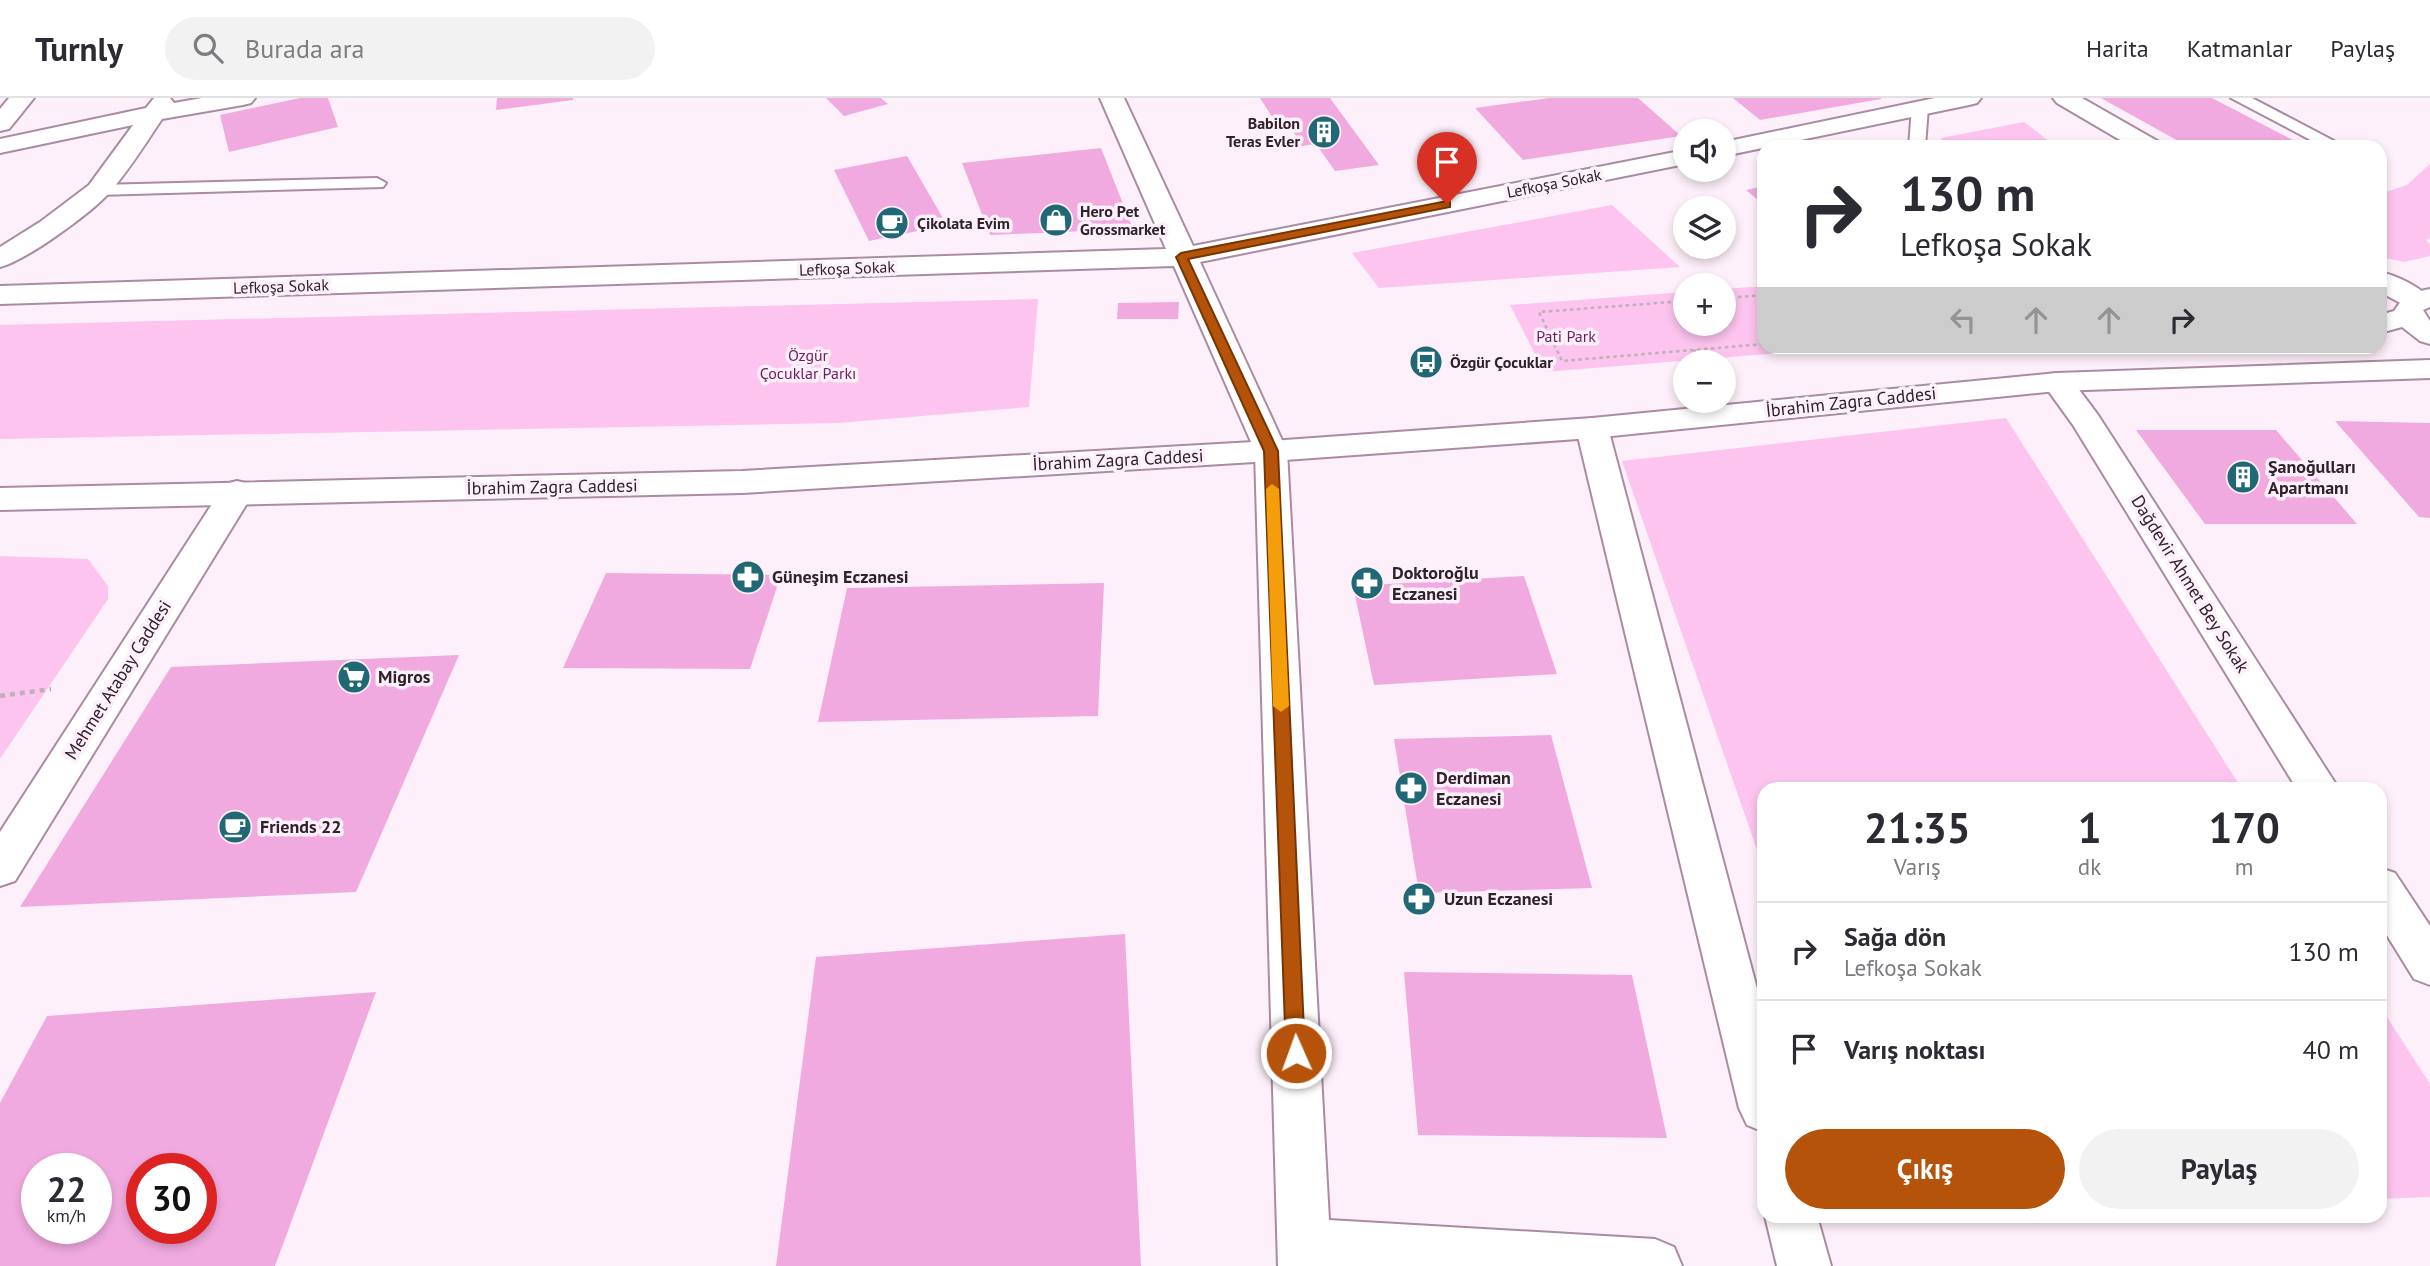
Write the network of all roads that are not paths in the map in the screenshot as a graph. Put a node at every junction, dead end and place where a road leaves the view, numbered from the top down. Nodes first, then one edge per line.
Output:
1 (22, 98) edge
2 (243, 98) edge
3 (1112, 98) edge
4 (1969, 98) edge
5 (2065, 98) edge
6 (2239, 98) edge
7 (161, 105) edge
8 (1920, 107) junction
9 (0, 124) edge
10 (1766, 140) edge
11 (1918, 140) edge
12 (2138, 140) edge
13 (2324, 140) edge
14 (1757, 142) edge
15 (0, 146) edge
16 (1736, 146) edge
17 (1673, 159) edge
18 (377, 183) dead end
19 (98, 190) junction
20 (1181, 257) junction
21 (0, 259) edge
22 (2387, 284) edge
23 (0, 295) edge
24 (2422, 312) edge
25 (2387, 322) edge
26 (2291, 354) edge
27 (2430, 369) edge
28 (2234, 374) junction
29 (2057, 382) junction
30 (1592, 428) junction
31 (1271, 451) junction
32 (237, 492) junction
33 (0, 499) edge
34 (2315, 782) edge
35 (0, 868) edge
36 (2387, 897) edge
37 (2430, 965) edge
38 (1757, 1080) edge
39 (1793, 1223) edge
40 (1304, 1255) edge
41 (1655, 1266) edge
42 (1804, 1266) edge

1 - 9 street
2 - 7 street
3 - 20 street
4 - 8 street
5 - 12 street
6 - 13 lane
7 - 15 street
7 - 19 street
8 - 10 street
8 - 11 lane
14 - 16 street
17 - 20 street, Lefkoşa Sokak
18 - 19 lane
19 - 21 street
20 - 23 street, Lefkoşa Sokak
20 - 31 street
22 - 24 street
24 - 25 street
26 - 28 street, İbrahim Zagra Caddesi
27 - 28 street, İbrahim Zagra Caddesi
28 - 29 street, İbrahim Zagra Caddesi
29 - 30 street, İbrahim Zagra Caddesi
29 - 34 street, Dağdevir Ahmet Bey Sokak
30 - 31 street, İbrahim Zagra Caddesi
30 - 38 street
31 - 32 street, İbrahim Zagra Caddesi
31 - 40 street
32 - 33 street, İbrahim Zagra Caddesi
32 - 35 street, Mehmet Atabay Caddesi
36 - 37 street
39 - 42 street
40 - 41 street

